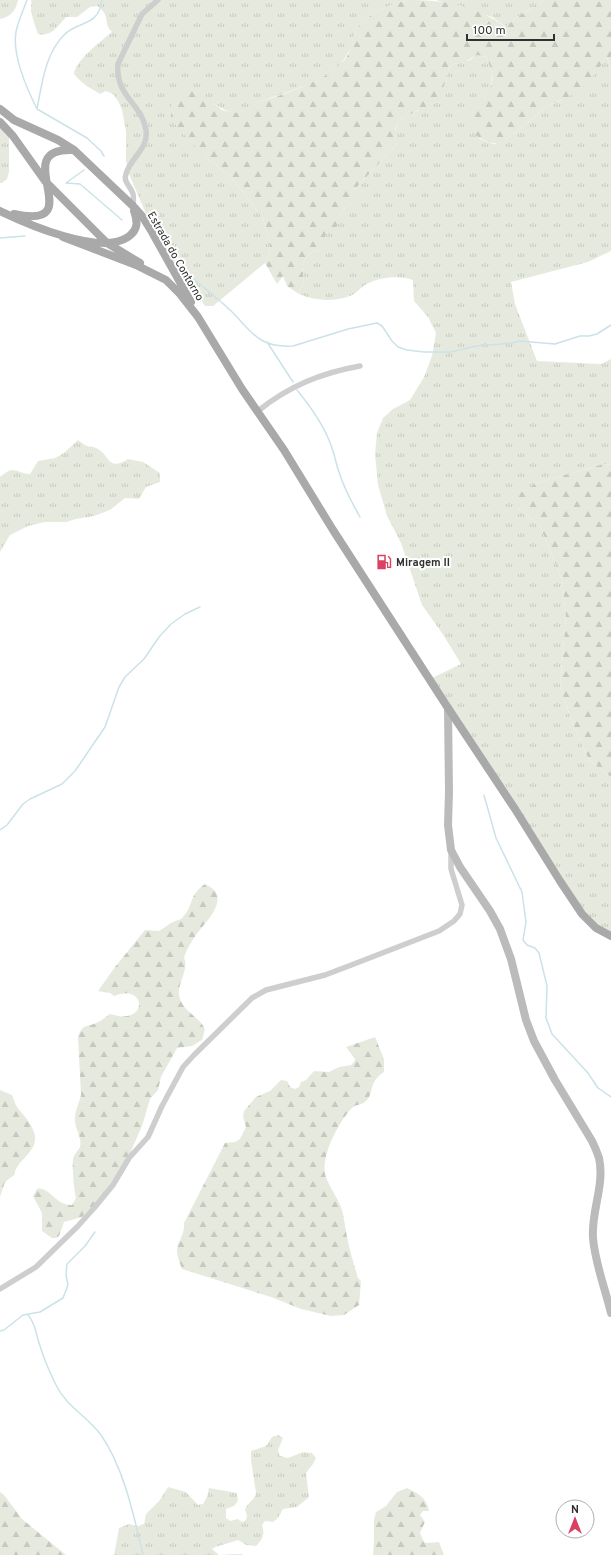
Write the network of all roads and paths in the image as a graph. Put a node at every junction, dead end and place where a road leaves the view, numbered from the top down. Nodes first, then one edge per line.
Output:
1 (158, 0) edge
2 (0, 109) edge
3 (0, 122) edge
4 (74, 150) junction
5 (45, 181) junction
6 (133, 206) junction
7 (0, 211) edge
8 (63, 237) junction
9 (106, 243) junction
10 (166, 280) junction
11 (198, 317) junction
12 (360, 366) dead end
13 (258, 411) junction
14 (448, 708) junction
15 (451, 850) junction
16 (611, 936) edge
17 (0, 1289) edge
18 (611, 1313) edge

1 - 6 street
2 - 4 main road, Estrada do Contorno
3 - 5 main road, Estrada do Contorno
4 - 5 main road
4 - 6 main road, Estrada do Contorno
5 - 7 main road
5 - 9 main road, Estrada do Contorno
6 - 9 main road
6 - 11 main road, Estrada do Contorno
7 - 8 main road
8 - 9 main road
8 - 10 main road
9 - 10 main road, Estrada do Contorno
10 - 11 main road
11 - 13 main road
12 - 13 street
13 - 14 main road
14 - 15 street
14 - 16 main road
15 - 17 street
15 - 18 street

